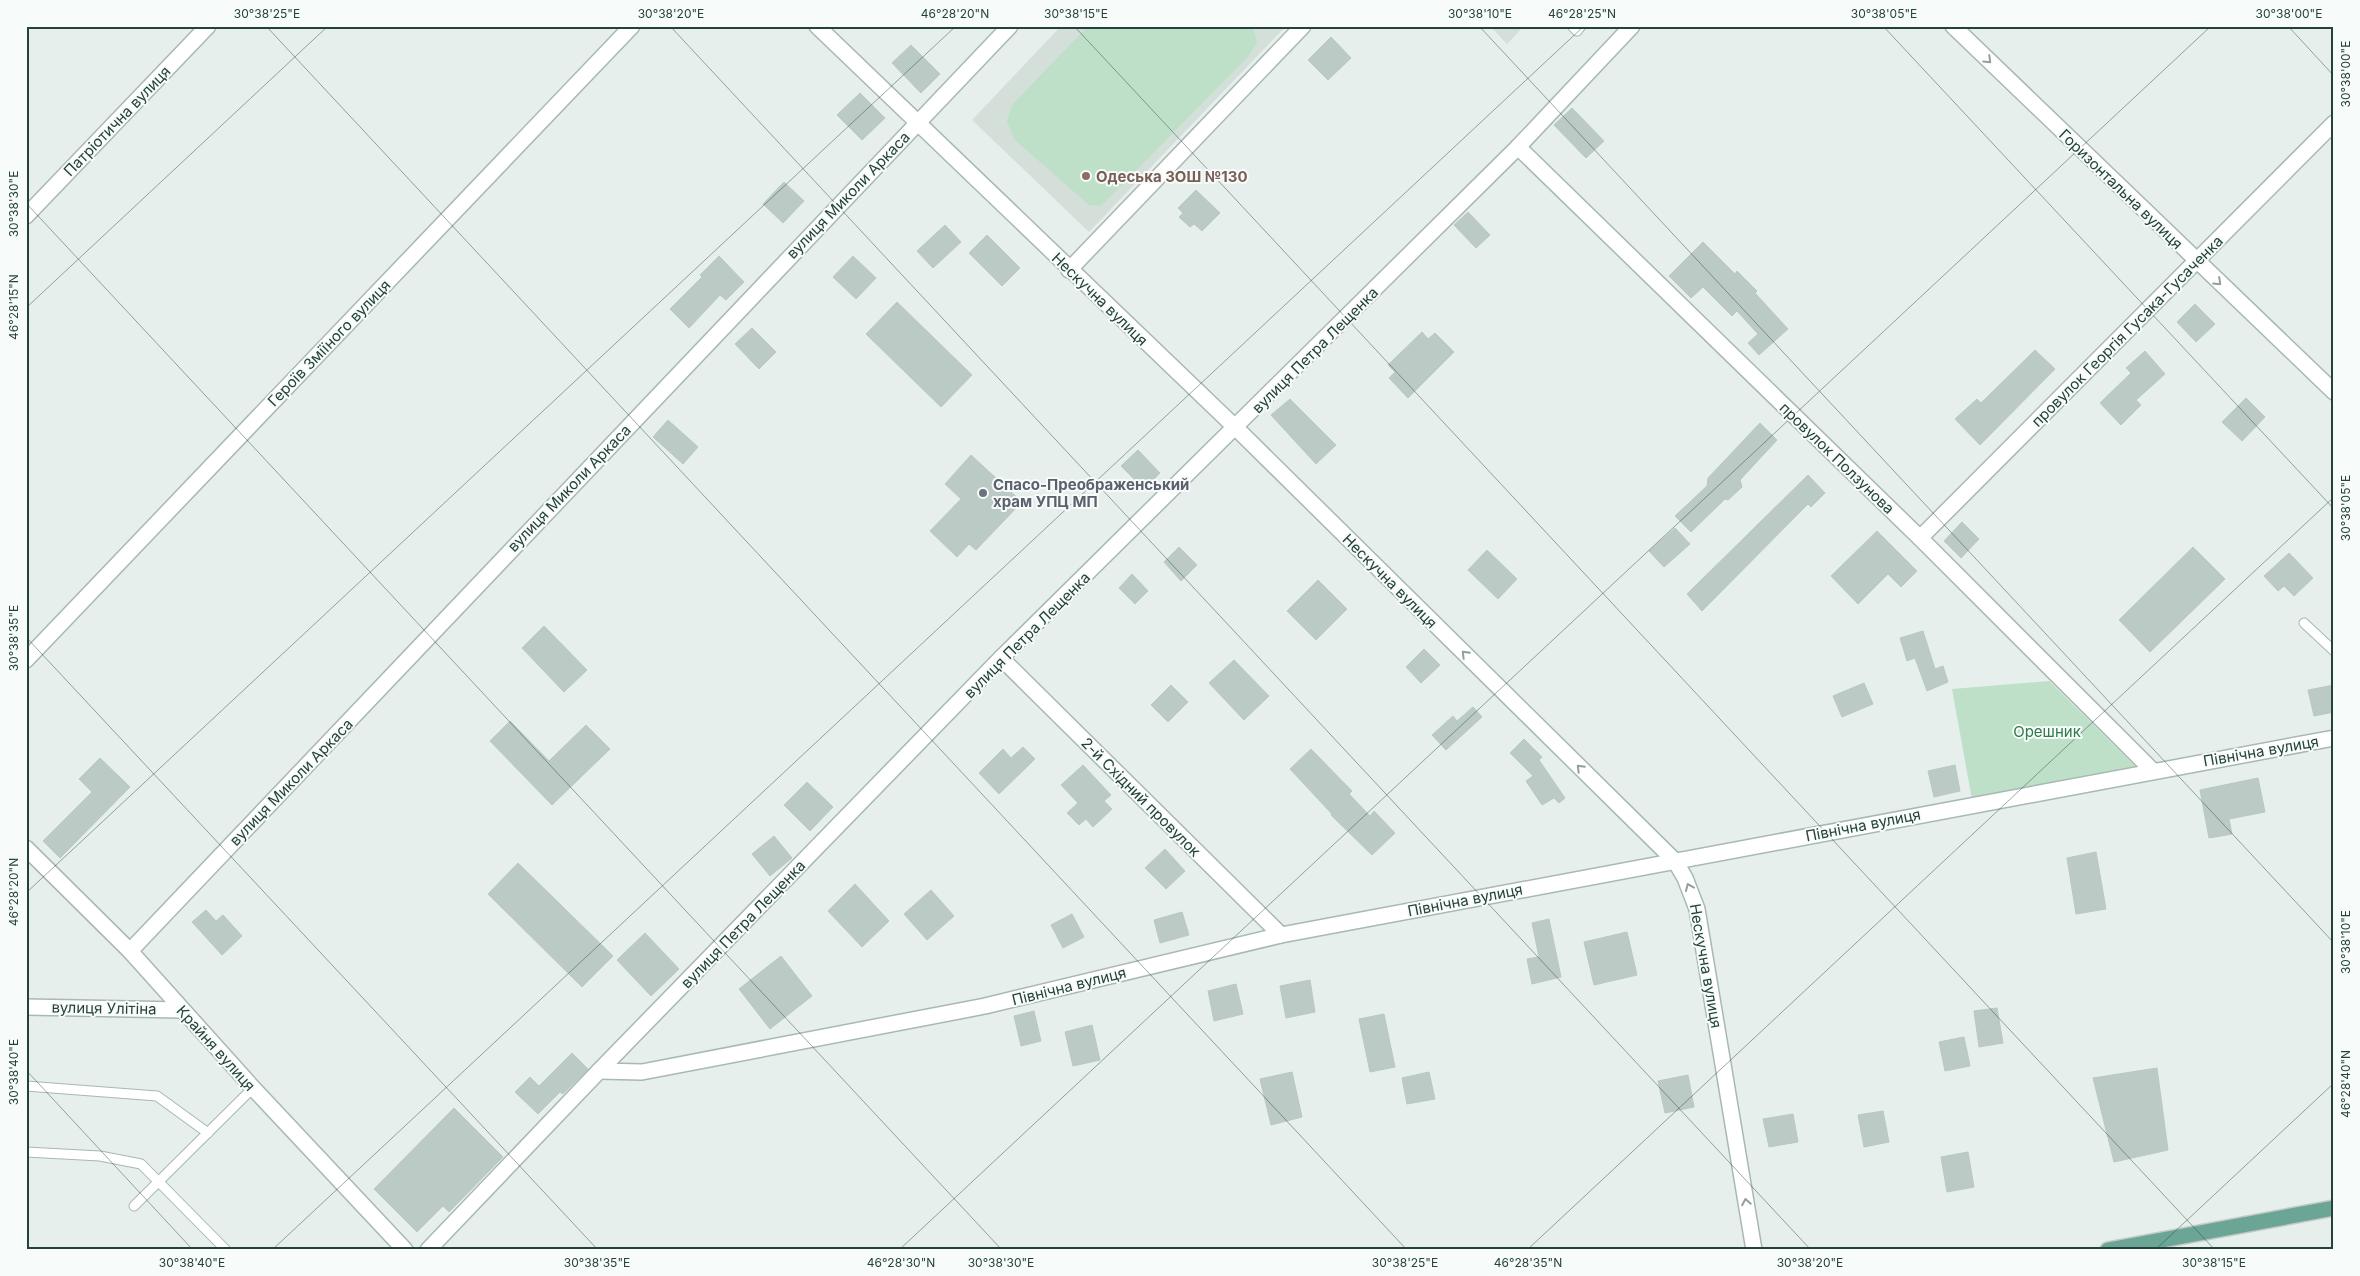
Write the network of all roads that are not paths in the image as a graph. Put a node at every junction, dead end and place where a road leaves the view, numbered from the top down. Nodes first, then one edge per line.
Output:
1 (208, 26) edge
2 (632, 26) edge
3 (817, 26) edge
4 (1010, 26) edge
5 (1303, 26) edge
6 (1572, 26) edge
7 (1581, 26) edge
8 (1632, 26) edge
9 (1952, 26) edge
10 (917, 123) junction
11 (2334, 123) edge
12 (1518, 147) junction
13 (26, 216) edge
14 (2196, 262) junction
15 (1069, 270) junction
16 (2334, 392) edge
17 (1236, 428) junction
18 (1920, 538) junction
19 (2304, 623) dead end
20 (2334, 651) edge
21 (1001, 658) junction
22 (26, 660) edge
23 (2334, 738) edge
24 (2153, 771) junction
25 (26, 848) edge
26 (1674, 860) junction
27 (1281, 935) junction
28 (130, 951) junction
29 (26, 1007) edge
30 (181, 1010) junction
31 (599, 1071) junction
32 (26, 1086) edge
33 (253, 1088) junction
34 (208, 1133) junction
35 (26, 1152) edge
36 (158, 1182) junction
37 (134, 1206) dead end
38 (2334, 1208) edge
39 (226, 1250) edge
40 (405, 1250) edge
41 (428, 1250) edge
42 (1754, 1250) edge
43 (2108, 1250) edge

1 - 13 street, Патріотична вулиця
2 - 22 street, Героїв Зміїного вулиця
3 - 10 street, Нескучна вулиця
4 - 10 street, вулиця Миколи Аркаса
5 - 15 street
6 - 7 lane
8 - 12 street, вулиця Петра Лещенка
9 -> 14 street, Горизонтальна вулиця
10 - 15 street, Нескучна вулиця
10 - 28 street, вулиця Миколи Аркаса
11 - 14 street, провулок Георгія Гусака-Гусаченка
12 - 17 street, вулиця Петра Лещенка
12 - 18 street, провулок Ползунова
14 -> 16 street, Горизонтальна вулиця
14 - 18 street, провулок Георгія Гусака-Гусаченка
15 - 17 street, Нескучна вулиця
17 - 21 street, вулиця Петра Лещенка
26 -> 17 street, Нескучна вулиця
18 - 24 street, провулок Ползунова
19 - 20 lane
21 - 27 street, 2-й Східний провулок
21 - 31 street, вулиця Петра Лещенка
23 - 24 street, Північна вулиця
24 - 26 street, Північна вулиця
25 - 28 street, Крайня вулиця
26 - 27 street, Північна вулиця
42 -> 26 street, Нескучна вулиця
27 - 31 street, Північна вулиця
28 - 30 street, Крайня вулиця
29 - 30 street, вулиця Улітіна
30 - 33 street, Крайня вулиця
31 - 41 street, вулиця Петра Лещенка
32 - 34 lane
33 - 34 lane
33 - 40 street, Крайня вулиця
34 - 36 lane
35 - 36 lane
36 - 37 lane
36 - 39 lane
38 - 43 main road

